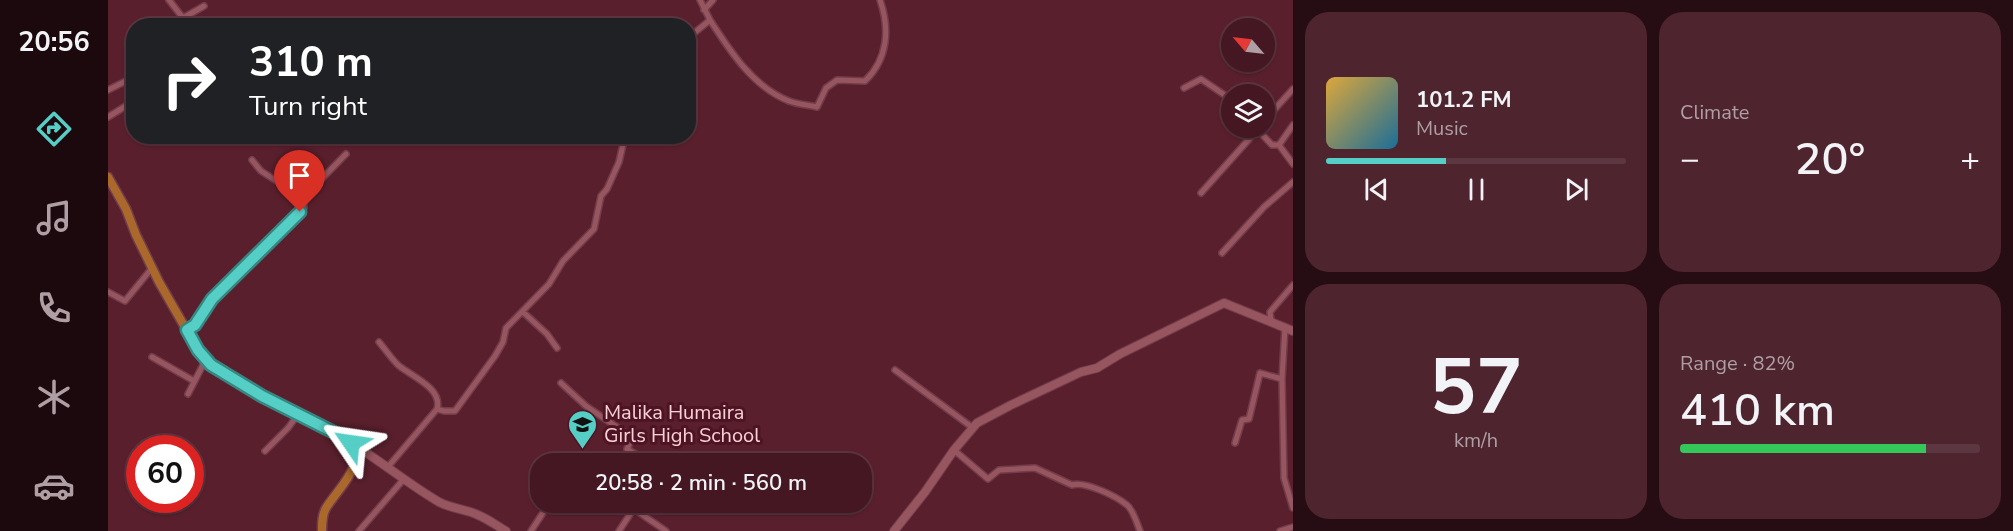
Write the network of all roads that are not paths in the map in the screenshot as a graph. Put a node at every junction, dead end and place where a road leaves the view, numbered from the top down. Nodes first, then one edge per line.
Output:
1 (169, 0) edge
2 (700, 0) edge
3 (713, 0) edge
4 (880, 0) edge
5 (204, 6) dead end
6 (704, 10) junction
7 (710, 20) junction
8 (696, 31) edge
9 (126, 81) edge
10 (1184, 88) dead end
11 (1293, 89) edge
12 (108, 90) edge
13 (1221, 93) edge
14 (126, 106) edge
15 (1275, 109) edge
16 (108, 117) edge
17 (1293, 125) edge
18 (1249, 138) edge
19 (1266, 138) edge
20 (623, 144) edge
21 (1279, 146) junction
22 (346, 154) dead end
23 (252, 160) dead end
24 (1293, 164) edge
25 (108, 177) edge
26 (1293, 182) edge
27 (1202, 193) dead end
28 (303, 198) junction
29 (1222, 253) dead end
30 (152, 268) junction
31 (1293, 285) edge
32 (108, 292) edge
33 (523, 312) junction
34 (1271, 321) junction
35 (1285, 327) junction
36 (187, 330) junction
37 (1293, 332) edge
38 (379, 342) dead end
39 (557, 348) dead end
40 (152, 357) dead end
41 (206, 360) junction
42 (895, 370) dead end
43 (1282, 379) junction
44 (194, 381) junction
45 (561, 383) dead end
46 (188, 394) dead end
47 (436, 409) junction
48 (299, 413) junction
49 (973, 428) junction
50 (351, 443) junction
51 (1235, 443) dead end
52 (954, 450) junction
53 (265, 451) dead end
54 (633, 453) edge
55 (387, 468) junction
56 (403, 480) junction
57 (1293, 508) edge
58 (543, 513) edge
59 (631, 513) edge
60 (640, 513) edge
61 (1293, 527) edge
62 (322, 531) edge
63 (359, 531) edge
64 (506, 531) edge
65 (531, 531) edge
66 (620, 531) edge
67 (666, 531) edge
68 (894, 531) edge
69 (1140, 531) edge
70 (1280, 531) edge

1 - 5 street
2 - 6 street
3 - 6 street
4 - 7 street
6 - 7 street
7 - 8 street
9 - 12 street
10 - 13 street
11 - 15 street
14 - 16 street
17 - 21 street
18 - 27 street
19 - 21 street
20 - 33 street
21 - 24 street
22 - 28 street
23 - 28 street
25 - 30 main road
26 - 29 street
28 - 36 street
30 - 32 street
30 - 36 main road
31 - 34 street
33 - 39 street
33 - 47 street
34 - 35 street
34 - 49 street
35 - 37 street
35 - 43 street
36 - 41 main road
38 - 47 street
40 - 44 street
41 - 44 street
41 - 48 main road
42 - 49 street
43 - 51 street
43 - 57 street
44 - 46 street
45 - 54 street
47 - 55 street
48 - 50 main road
48 - 53 street
49 - 52 street
50 - 55 street
50 - 62 main road
52 - 68 street
52 - 69 street
55 - 56 street
56 - 63 street
56 - 64 street
58 - 65 street
59 - 66 street
60 - 67 street
61 - 70 street

